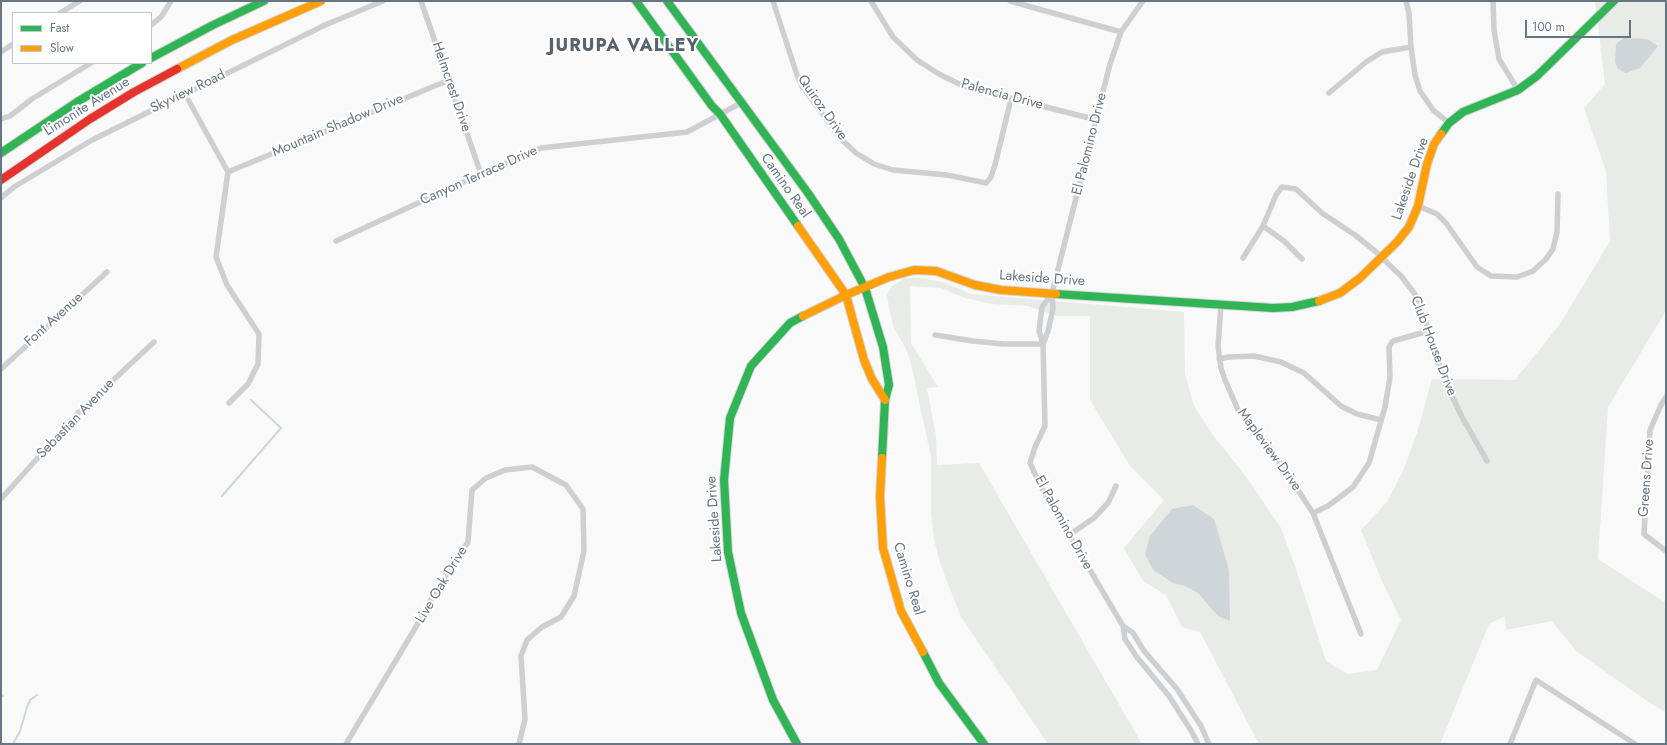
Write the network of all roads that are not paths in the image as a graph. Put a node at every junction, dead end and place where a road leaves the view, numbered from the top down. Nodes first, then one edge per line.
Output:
1 (80, 1) edge
2 (171, 1) edge
3 (264, 1) edge
4 (321, 1) edge
5 (383, 1) edge
6 (421, 1) edge
7 (636, 1) edge
8 (667, 1) edge
9 (773, 1) edge
10 (870, 1) edge
11 (1010, 1) edge
12 (1143, 1) edge
13 (1406, 1) edge
14 (1493, 1) edge
15 (1614, 1) edge
16 (62, 12) edge
17 (152, 24) edge
18 (1122, 32) junction
19 (12, 45) edge
20 (1411, 47) junction
21 (1, 52) edge
22 (152, 57) edge
23 (89, 64) edge
24 (140, 64) edge
25 (448, 80) junction
26 (1518, 90) junction
27 (1329, 93) dead end
28 (185, 94) junction
29 (1011, 99) junction
30 (740, 103) junction
31 (720, 114) junction
32 (1, 118) edge
33 (1096, 120) junction
34 (1449, 123) junction
35 (1, 153) edge
36 (228, 172) junction
37 (481, 174) junction
38 (1, 180) edge
39 (1558, 194) dead end
40 (1, 198) edge
41 (1418, 206) junction
42 (1263, 226) junction
43 (336, 241) dead end
44 (1382, 257) junction
45 (1243, 258) dead end
46 (1302, 259) dead end
47 (107, 272) dead end
48 (865, 288) junction
49 (1052, 293) junction
50 (846, 295) junction
51 (1221, 304) junction
52 (1040, 323) junction
53 (1050, 324) junction
54 (1429, 331) junction
55 (934, 335) dead end
56 (154, 342) dead end
57 (1043, 344) junction
58 (1219, 359) junction
59 (1, 369) edge
60 (1666, 397) edge
61 (885, 400) junction
62 (229, 403) dead end
63 (1381, 420) junction
64 (1487, 461) dead end
65 (1116, 486) dead end
66 (1, 499) edge
67 (1313, 513) junction
68 (1069, 535) junction
69 (1666, 551) edge
70 (1123, 626) junction
71 (1360, 634) dead end
72 (1632, 743) edge
73 (346, 744) edge
74 (519, 744) edge
75 (798, 744) edge
76 (984, 744) edge
77 (1198, 744) edge
78 (1209, 744) edge
79 (1510, 744) edge

1 - 16 street
2 - 17 street
3 - 22 main road
4 - 38 main road, Limonite Avenue
5 - 28 street, Skyview Road
6 - 25 street, Helmcrest Drive
7 - 31 main road, Camino Real
8 - 30 main road, Camino Real
9 - 29 street, Quiroz Drive
10 - 29 street, Palencia Drive
11 - 18 street
12 - 18 street, El Palomino Drive
13 - 20 street
14 - 26 street
15 - 26 main road, Lakeside Drive
18 - 33 street, El Palomino Drive
19 - 21 street
20 - 27 street
20 - 34 street
23 - 32 street
24 - 35 main road, Limonite Avenue
25 - 36 street, Mountain Shadow Drive
25 - 37 street, Helmcrest Drive
26 - 34 main road, Lakeside Drive
28 - 36 street
28 - 40 street, Skyview Road
29 - 33 street, Palencia Drive
30 - 31 street, Canyon Terrace Drive
30 - 48 main road, Camino Real
31 - 37 street, Canyon Terrace Drive
31 - 50 main road, Camino Real
33 - 49 street, El Palomino Drive
34 - 41 main road, Lakeside Drive
36 - 62 street
37 - 43 street, Canyon Terrace Drive
39 - 41 street
41 - 44 main road, Lakeside Drive
42 - 44 street, Club House Drive
42 - 45 street
42 - 46 street
44 - 51 main road, Lakeside Drive
44 - 54 street, Club House Drive
47 - 59 street, Font Avenue
48 - 49 main road, Lakeside Drive
48 - 50 main road, Lakeside Drive
48 - 61 main road, Camino Real
49 - 51 main road, Lakeside Drive
49 - 52 street, El Palomino Drive
49 - 53 street, El Palomino Drive
50 - 61 main road, Camino Real
50 - 75 main road, Lakeside Drive
51 - 58 street, Mapleview Drive
52 - 53 street
52 - 57 street, El Palomino Drive
53 - 57 street, El Palomino Drive
54 - 63 street
54 - 64 street, Club House Drive
55 - 57 street
56 - 66 street, Sebastian Avenue
57 - 68 street, El Palomino Drive
58 - 63 street
58 - 67 street, Mapleview Drive
60 - 69 street, Greens Drive
61 - 76 main road, Camino Real
63 - 67 street
65 - 68 street
67 - 71 street, Mapleview Drive
68 - 70 street, El Palomino Drive
70 - 77 street, El Palomino Drive
70 - 78 street, El Palomino Drive
72 - 79 street
73 - 74 street, Live Oak Drive

